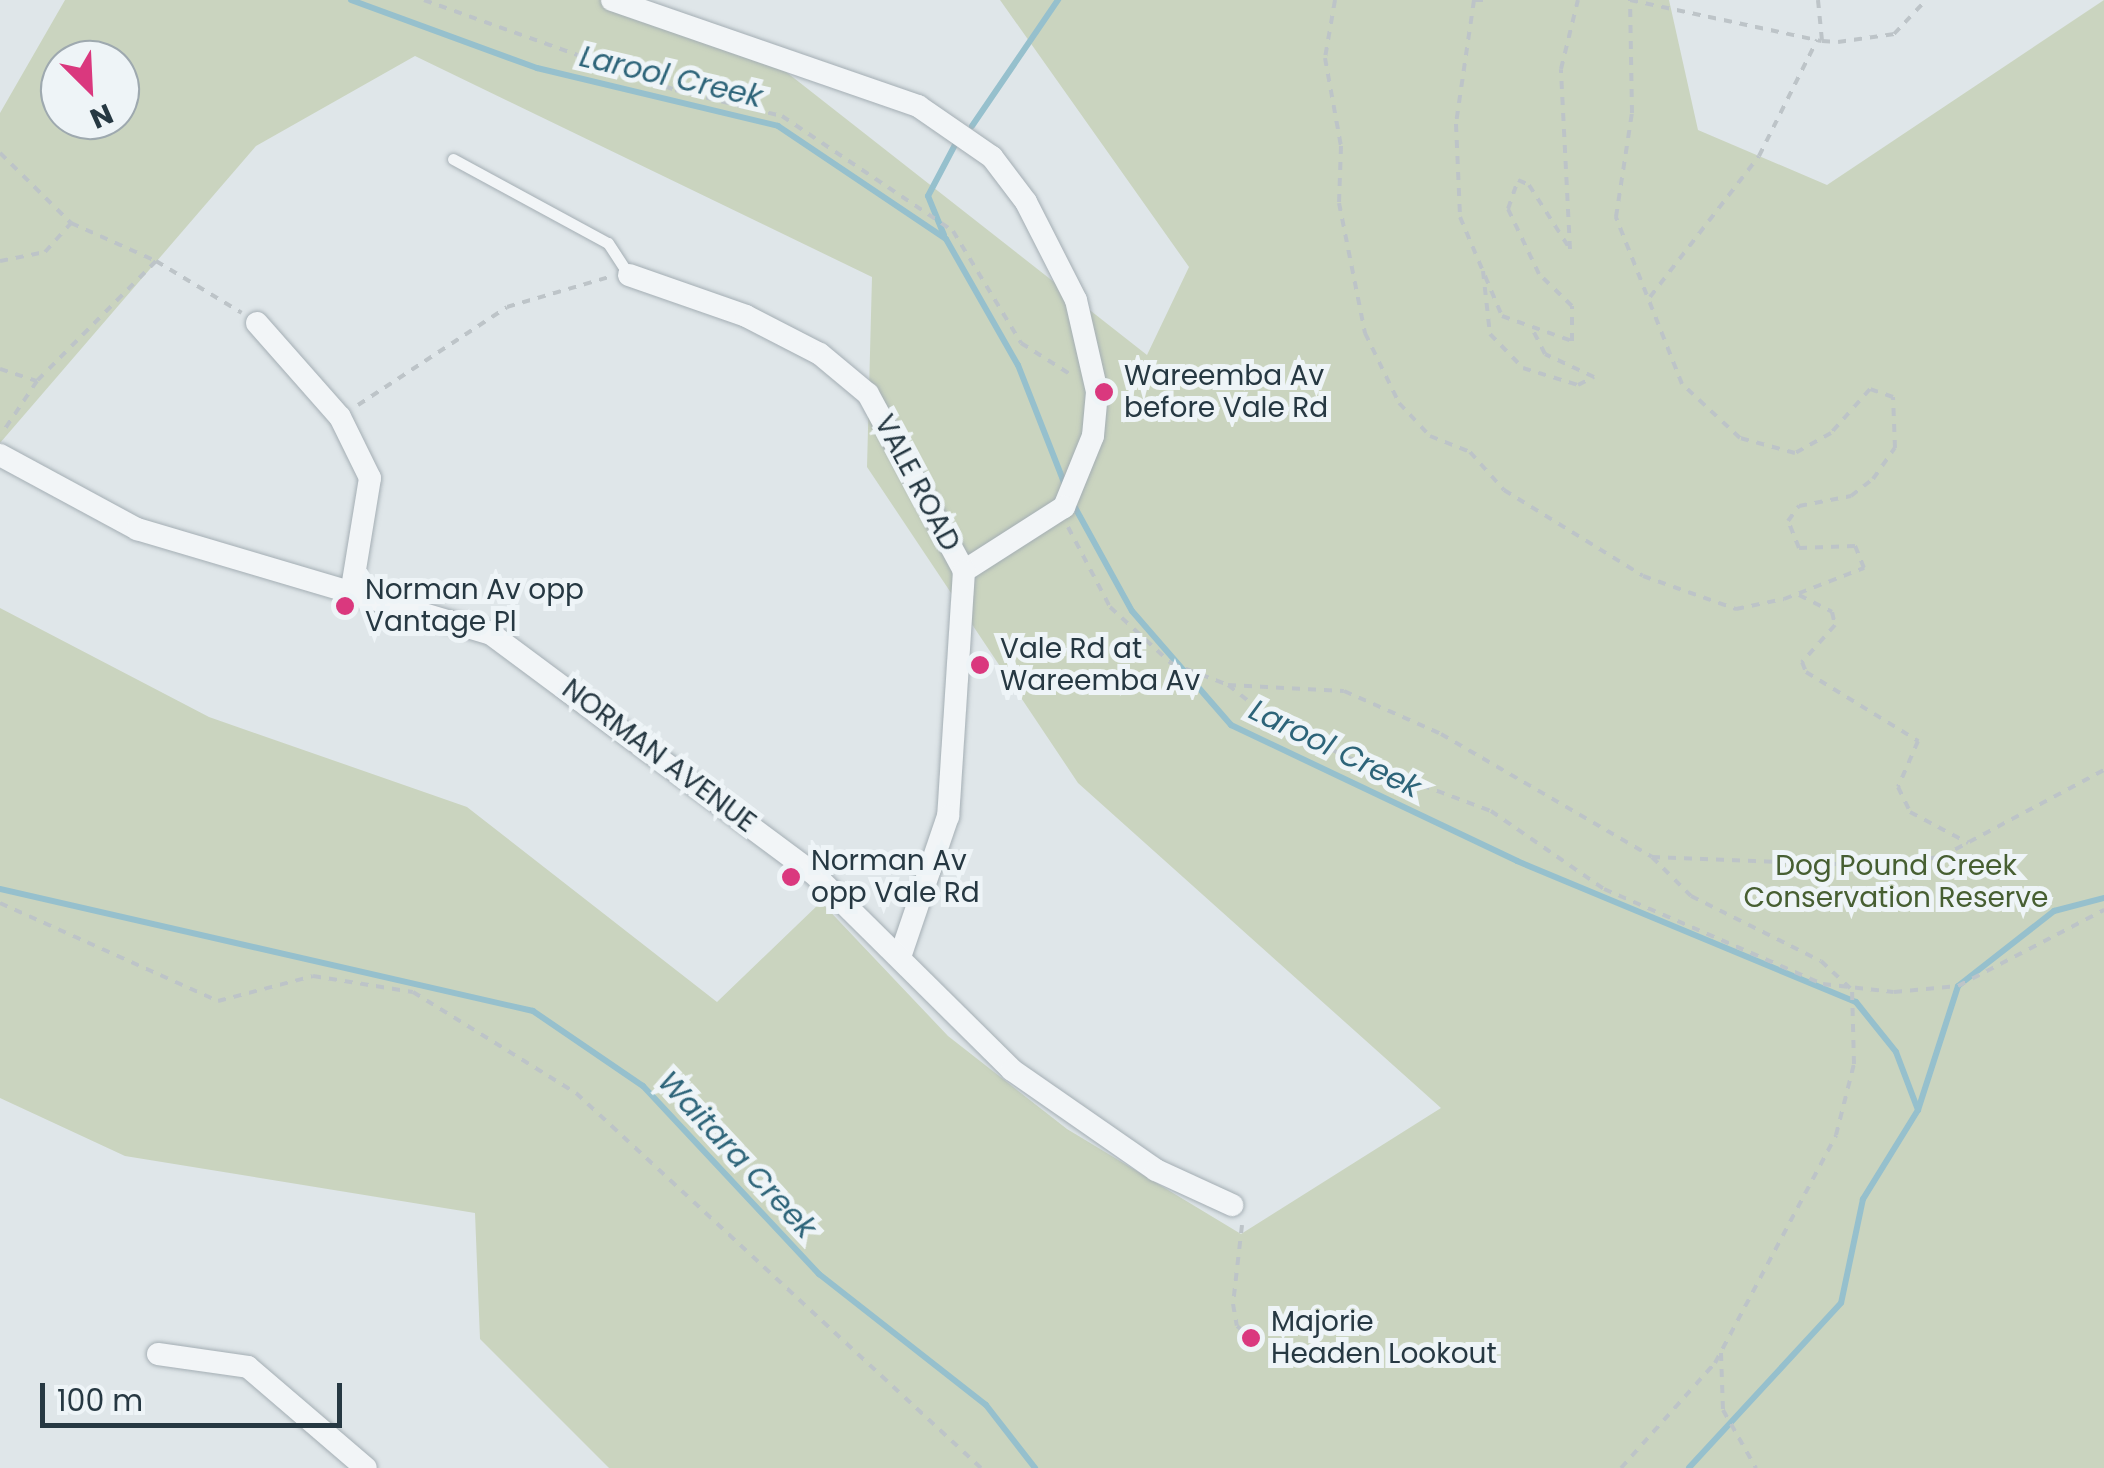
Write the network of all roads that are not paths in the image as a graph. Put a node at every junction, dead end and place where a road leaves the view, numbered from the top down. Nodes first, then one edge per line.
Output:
1 (612, 0) edge
2 (453, 159) dead end
3 (629, 275) joint
4 (258, 323) road end
5 (0, 456) edge
6 (964, 571) junction
7 (352, 588) junction
8 (901, 954) junction
9 (1232, 1205) road end
10 (158, 1354) dead end
11 (366, 1468) edge

1 - 6 street
2 - 3 lane
3 - 6 street, VALE ROAD
4 - 7 street
5 - 7 street, NORMAN AVENUE
6 - 8 street, VALE ROAD
7 - 8 street, NORMAN AVENUE
8 - 9 street, NORMAN AVENUE
10 - 11 street

